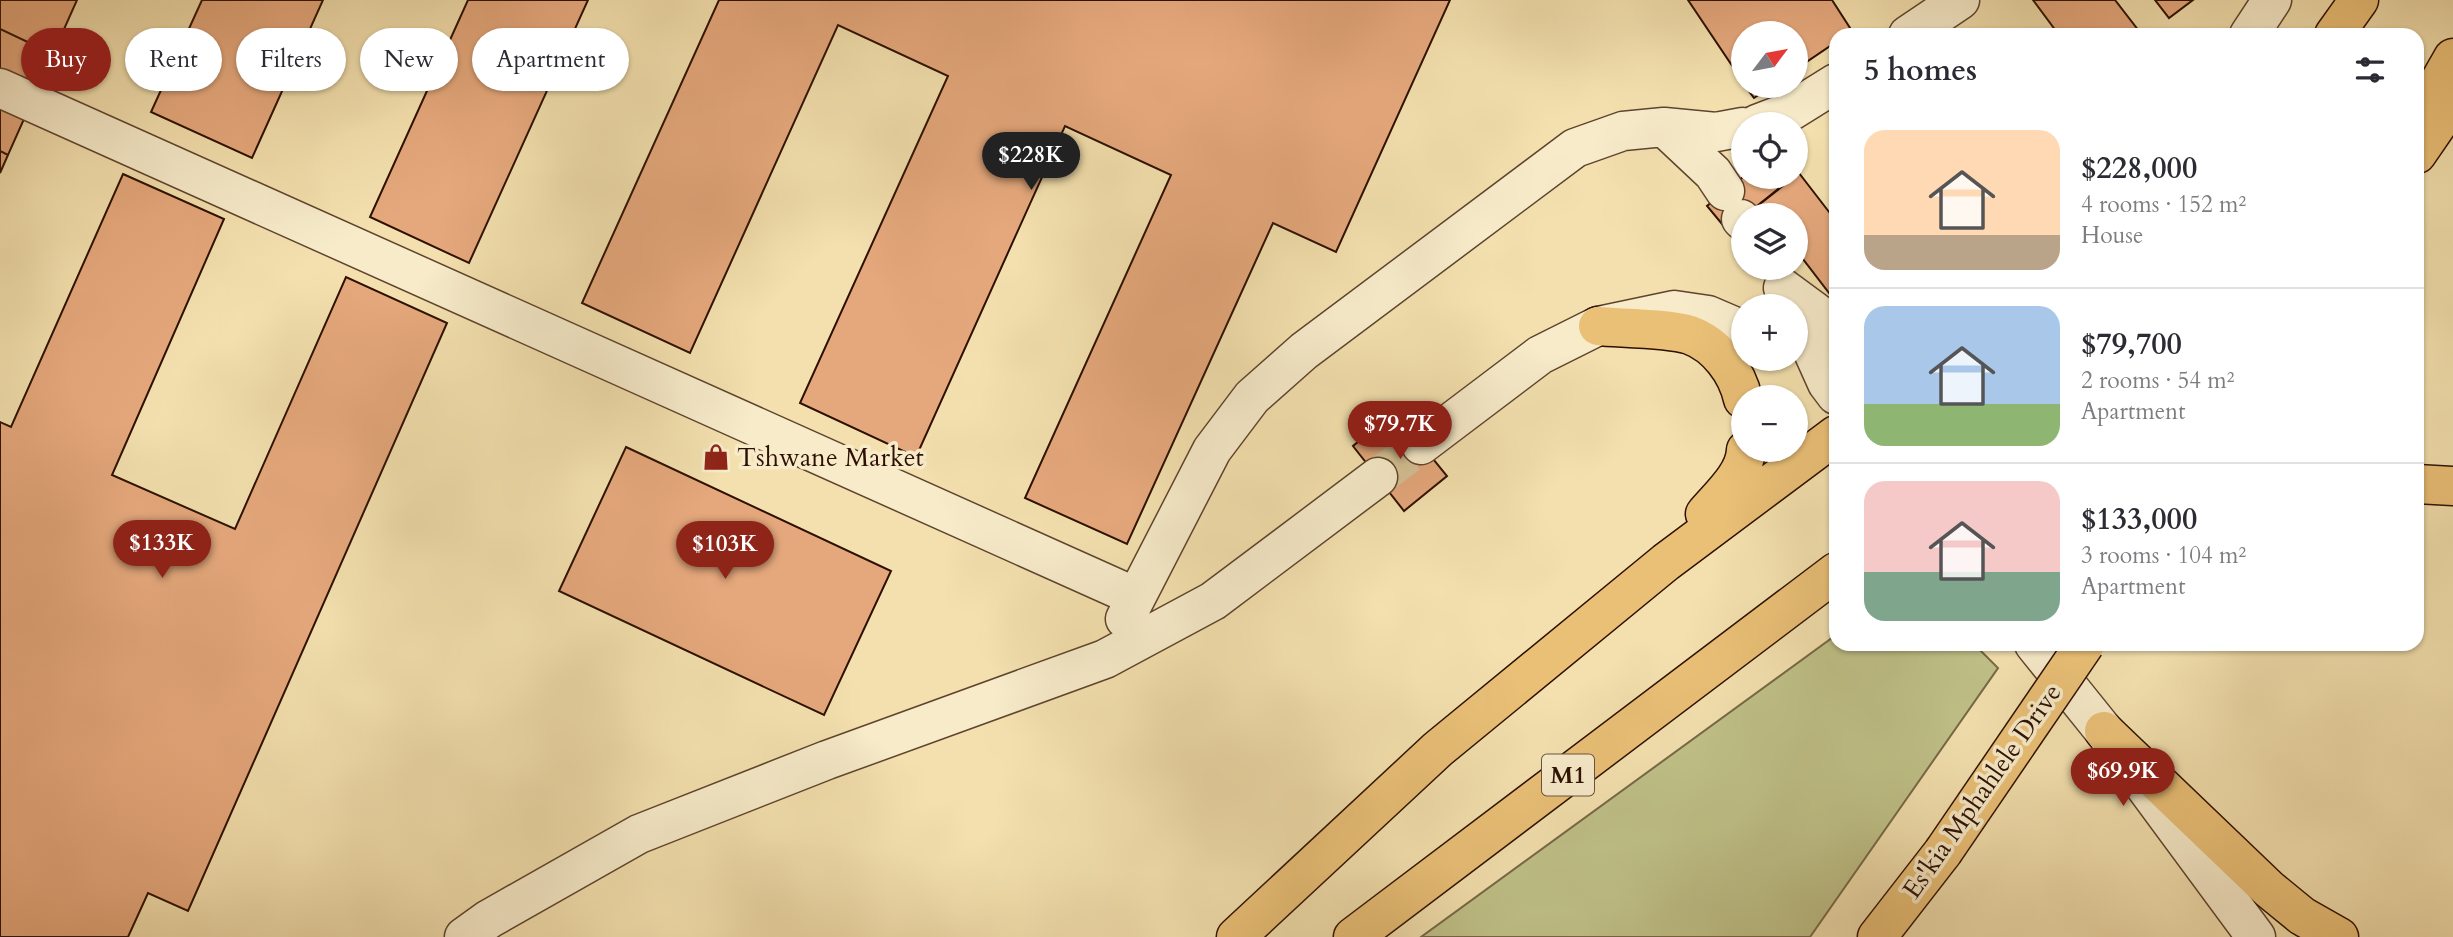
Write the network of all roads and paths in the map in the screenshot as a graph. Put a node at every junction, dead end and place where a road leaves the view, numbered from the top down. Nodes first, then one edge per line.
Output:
1 (1960, 0) edge
2 (2272, 0) edge
3 (2359, 0) edge
4 (1918, 28) edge
5 (2254, 28) edge
6 (2339, 28) edge
7 (2453, 58) edge
8 (1829, 87) edge
9 (0, 88) edge
10 (2453, 102) edge
11 (2424, 109) edge
12 (1788, 112) edge
13 (1664, 127) junction
14 (1731, 129) edge
15 (2424, 144) edge
16 (1732, 203) edge
17 (1808, 309) edge
18 (1829, 322) edge
19 (1731, 325) edge
20 (1598, 326) junction
21 (1808, 342) edge
22 (1806, 371) edge
23 (1738, 385) edge
24 (1829, 385) edge
25 (1829, 388) edge
26 (1829, 440) edge
27 (1421, 445) tunnel mouth
28 (1743, 462) edge
29 (1378, 477) tunnel mouth
30 (2424, 484) edge
31 (2453, 486) edge
32 (1666, 562) junction
33 (1829, 577) edge
34 (1136, 597) junction
35 (2040, 651) edge
36 (2080, 651) edge
37 (1105, 659) junction
38 (2104, 731) junction
39 (464, 937) edge
40 (1236, 937) edge
41 (1353, 937) edge
42 (1877, 937) edge
43 (2256, 937) edge
44 (2339, 937) edge

1 - 4 street
2 - 5 street
3 - 6 main road
7 - 11 main road
8 - 12 street
9 - 34 street
10 - 15 main road
13 - 14 street
13 - 16 street
13 - 34 street
17 - 18 street
19 - 20 street
20 - 23 main road
20 - 27 street
21 - 24 street
22 - 25 street
26 - 32 main road
28 - 32 main road
29 - 37 street
30 - 31 main road
32 - 40 main road
33 - 41 main road, M1
34 - 37 street
35 - 38 street
36 - 42 main road, Es'kia Mphahlele Drive, bridge
37 - 39 street
38 - 43 street
38 - 44 main road

